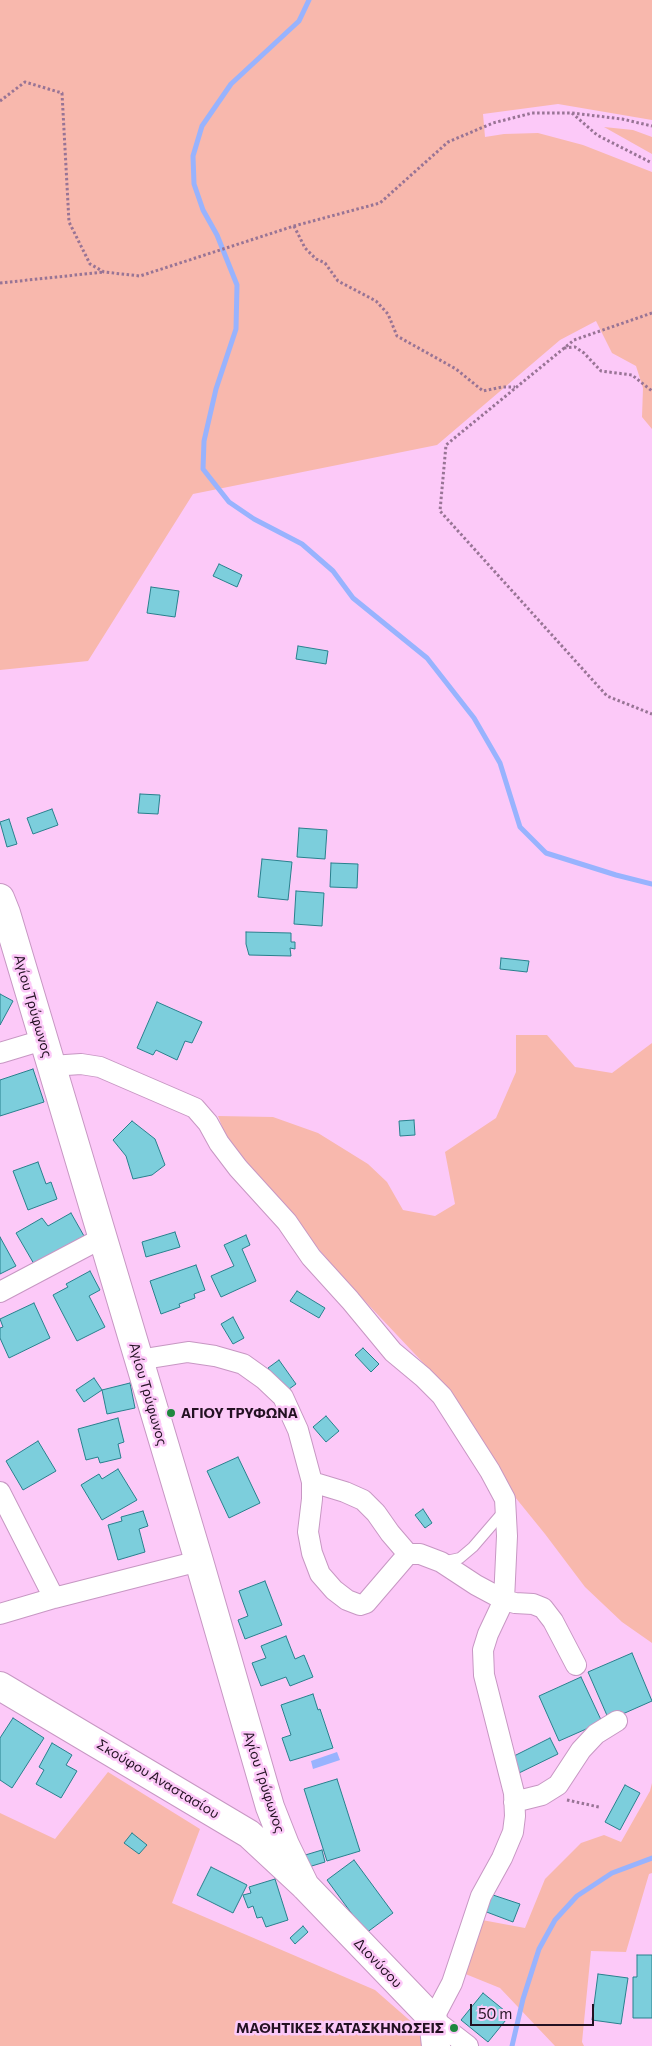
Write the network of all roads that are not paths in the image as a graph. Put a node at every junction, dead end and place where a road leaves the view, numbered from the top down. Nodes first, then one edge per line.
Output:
1 (0, 898) edge
2 (43, 1040) junction
3 (0, 1053) edge
4 (51, 1066) junction
5 (102, 1238) junction
6 (0, 1292) edge
7 (138, 1360) junction
8 (312, 1482) junction
9 (0, 1492) edge
10 (506, 1508) junction
11 (408, 1554) junction
12 (198, 1561) junction
13 (441, 1562) junction
14 (54, 1598) junction
15 (504, 1600) junction
16 (0, 1614) edge
17 (576, 1665) dead end
18 (0, 1686) edge
19 (617, 1721) dead end
20 (514, 1802) junction
21 (270, 1807) junction
22 (249, 1834) junction
23 (305, 1886) junction
24 (433, 2019) junction
25 (436, 2046) edge
26 (468, 2046) edge

1 - 2 main road, Αγίου Τρύφωνος
2 - 3 street
2 - 4 main road, Αγίου Τρύφωνος
4 - 5 main road, Αγίου Τρύφωνος
4 - 10 street
5 - 6 street
5 - 7 main road, Αγίου Τρύφωνος
7 - 8 street
7 - 12 main road, Αγίου Τρύφωνος
8 - 11 street
8 - 11 street
9 - 14 street
10 - 13 lane
10 - 15 street
11 - 13 street
12 - 14 street
12 - 21 main road, Αγίου Τρύφωνος
13 - 15 street
14 - 16 street
15 - 17 street
15 - 20 street
18 - 22 main road, Σκούφου Αναστασίου
19 - 20 street
20 - 24 street
21 - 22 main road
21 - 23 main road, Αγίου Τρύφωνος
22 - 23 main road, Σκούφου Αναστασίου
23 - 24 main road, Διονύσου
24 - 25 main road
24 - 26 street

